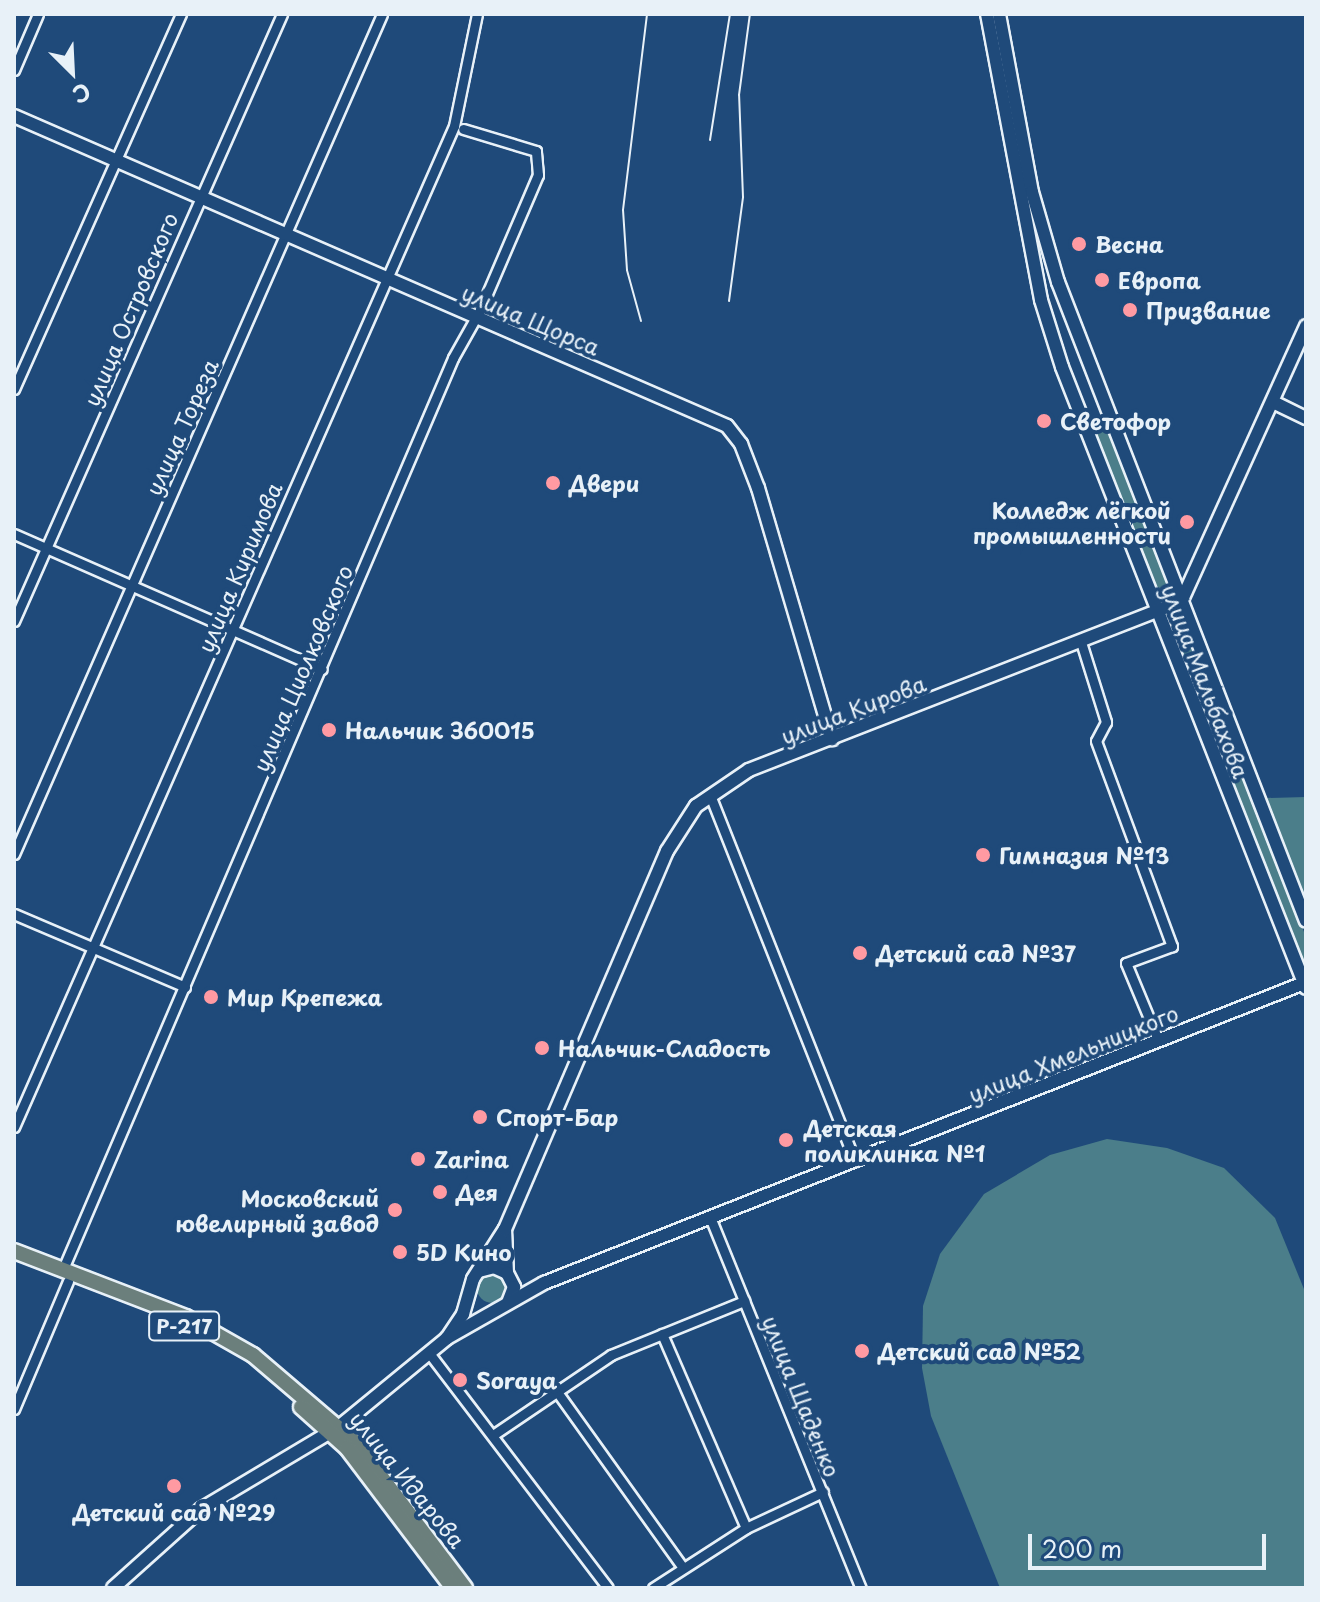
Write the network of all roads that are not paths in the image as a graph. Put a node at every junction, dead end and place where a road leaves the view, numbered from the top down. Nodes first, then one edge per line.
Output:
1 (38, 14) edge
2 (181, 14) edge
3 (282, 14) edge
4 (382, 14) edge
5 (477, 14) edge
6 (987, 14) edge
7 (999, 14) edge
8 (14, 70) edge
9 (14, 116) edge
10 (463, 129) dead end
11 (116, 162) junction
12 (198, 196) junction
13 (286, 234) junction
14 (385, 279) junction
15 (474, 317) junction
16 (1306, 326) edge
17 (14, 389) edge
18 (1273, 402) junction
19 (1306, 418) edge
20 (14, 534) edge
21 (46, 547) junction
22 (131, 586) junction
23 (1181, 602) junction
24 (1158, 611) junction
25 (14, 621) edge
26 (233, 627) junction
27 (1081, 642) junction
28 (322, 669) junction
29 (832, 739) junction
30 (710, 795) junction
31 (14, 854) edge
32 (14, 914) edge
33 (1306, 921) edge
34 (93, 948) junction
35 (1305, 985) edge
36 (185, 987) junction
37 (1158, 1040) junction
38 (14, 1127) edge
39 (855, 1161) junction
40 (710, 1217) junction
41 (505, 1229) junction
42 (14, 1251) edge
43 (14, 1261) edge
44 (479, 1271) junction
45 (66, 1275) junction
46 (509, 1275) junction
47 (544, 1283) junction
48 (471, 1289) junction
49 (744, 1301) junction
50 (500, 1307) junction
51 (662, 1334) junction
52 (447, 1338) junction
53 (429, 1353) junction
54 (555, 1389) junction
55 (14, 1409) edge
56 (335, 1429) junction
57 (493, 1435) junction
58 (823, 1492) junction
59 (746, 1528) junction
60 (683, 1568) junction
61 (113, 1588) edge
62 (453, 1588) edge
63 (465, 1588) edge
64 (608, 1588) edge
65 (653, 1588) edge
66 (861, 1588) edge

1 - 8 street
2 - 11 street
3 - 12 street, улица Островского
4 - 13 street, улица Тореза
5 - 14 street, улица Киримова
6 - 24 main road, улица Мальбахова
7 - 23 main road, улица Мальбахова
9 - 11 main road, улица Щорса
10 - 15 street, улица Циолковского
11 - 12 main road, улица Щорса
11 - 17 street
12 - 13 main road, улица Щорса
12 - 21 street, улица Островского
13 - 14 main road, улица Щорса
13 - 22 street, улица Тореза
14 - 15 main road, улица Щорса
14 - 26 street, улица Киримова
15 - 28 street, улица Циолковского
15 - 29 main road, улица Щорса
16 - 18 main road
18 - 19 main road
18 - 23 main road
20 - 21 street
21 - 22 street
21 - 25 street, улица Островского
22 - 26 street
22 - 31 street, улица Тореза
23 - 24 main road, улица Кирова
23 - 33 main road, улица Мальбахова
24 - 27 main road, улица Кирова
24 - 35 main road, улица Мальбахова
26 - 28 street
26 - 34 street, улица Киримова
27 - 29 main road, улица Кирова
27 - 37 street
28 - 36 street, улица Циолковского
29 - 30 main road, улица Кирова
30 - 39 street
30 - 41 main road, улица Кирова
32 - 34 street
34 - 36 street
34 - 38 street, улица Киримова
35 - 37 main road, улица Хмельницкого
36 - 45 street, улица Циолковского
37 - 39 main road, улица Хмельницкого
39 - 40 main road, улица Хмельницкого
40 - 47 main road, улица Хмельницкого
40 - 49 street, улица Щаденко
41 - 44 main road, улица Кирова
41 - 46 main road
42 - 45 main road, улица Идарова / Р-217
43 - 45 main road, улица Идарова / Р-217
44 - 46 main road
44 - 48 main road
45 - 55 street, улица Циолковского
45 - 56 main road, улица Идарова / Р-217
45 - 56 main road, улица Идарова / Р-217
46 - 47 main road
46 - 50 main road
47 - 50 main road, улица Хмельницкого
48 - 50 main road
48 - 52 main road
49 - 51 street
49 - 58 street, улица Щаденко
50 - 52 main road, улица Хмельницкого
51 - 54 street
51 - 59 street
52 - 53 main road
53 - 56 main road
53 - 57 street
54 - 57 street
54 - 60 street
56 - 61 main road
56 - 62 main road, улица Идарова / Р-217
56 - 63 main road, улица Идарова / Р-217
57 - 64 street
58 - 59 street
58 - 66 street, улица Щаденко
59 - 60 street
60 - 65 street

